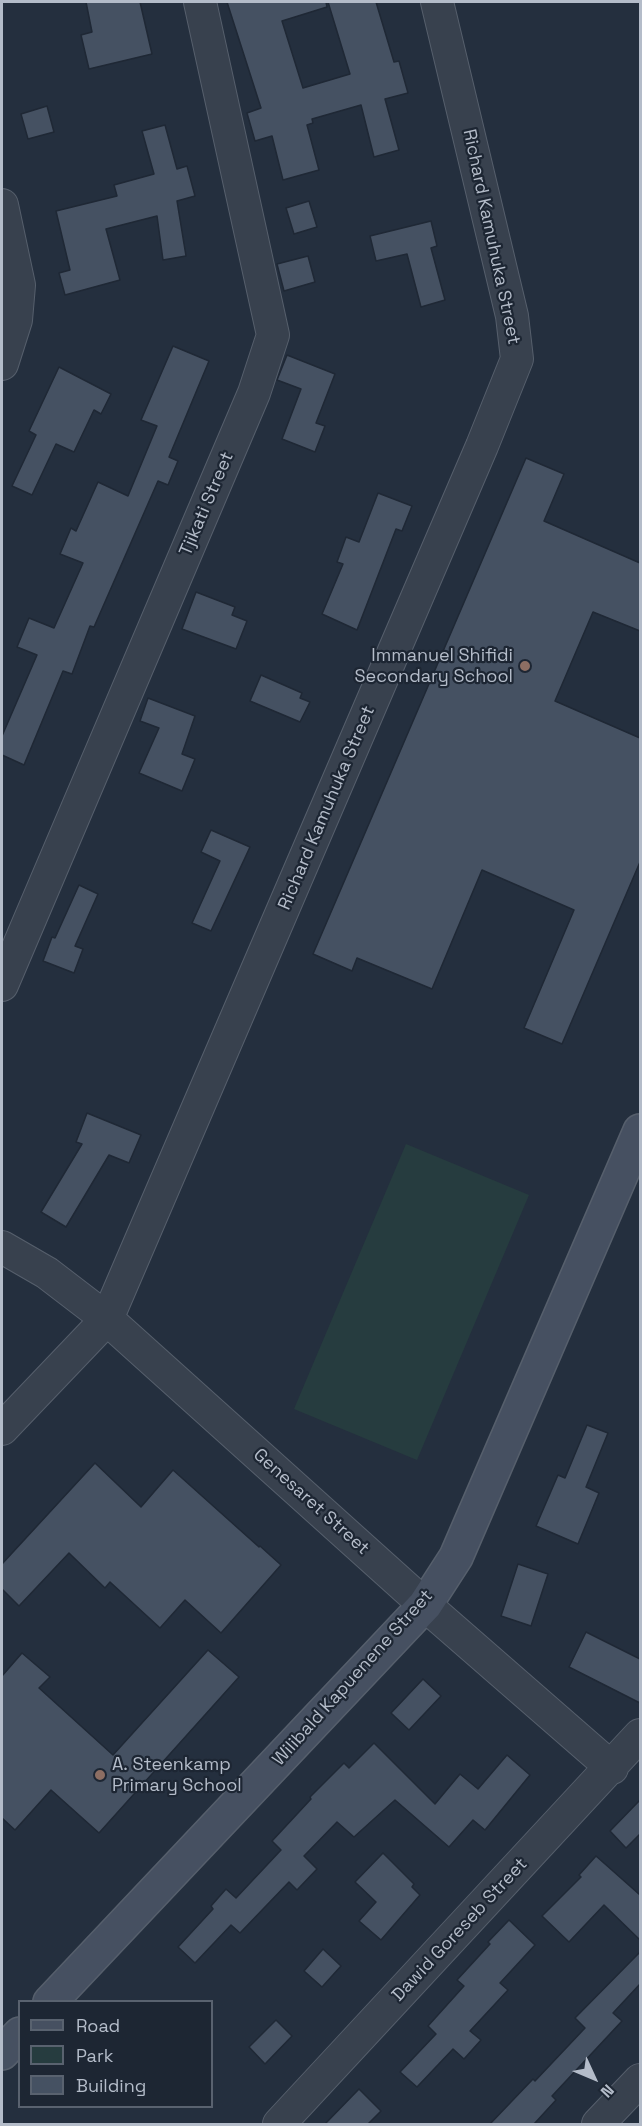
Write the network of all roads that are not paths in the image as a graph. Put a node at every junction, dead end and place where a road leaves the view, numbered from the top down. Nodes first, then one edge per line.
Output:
1 (200, 2) edge
2 (437, 2) edge
3 (2, 205) edge
4 (2, 364) edge
5 (2, 985) edge
6 (640, 1131) edge
7 (2, 1247) edge
8 (107, 1319) junction
9 (2, 1429) edge
10 (425, 1605) junction
11 (640, 1735) edge
12 (612, 1768) junction
13 (52, 2000) edge
14 (18, 2036) edge
15 (2, 2053) edge
16 (640, 2080) edge
17 (279, 2124) edge
18 (598, 2124) edge

1 - 5 street, Tjikati Street
2 - 8 street, Richard Kamuhuka Street
3 - 4 street
6 - 10 street, Wilibald Kapuenene Street
7 - 8 street, Genesaret Street
8 - 9 street, Richard Kamuhuka Street
8 - 10 street, Genesaret Street
10 - 12 street, Genesaret Street
10 - 13 street, Wilibald Kapuenene Street
11 - 12 street, Dawid Goreseb Street
12 - 17 street, Dawid Goreseb Street
14 - 15 street
16 - 18 street

